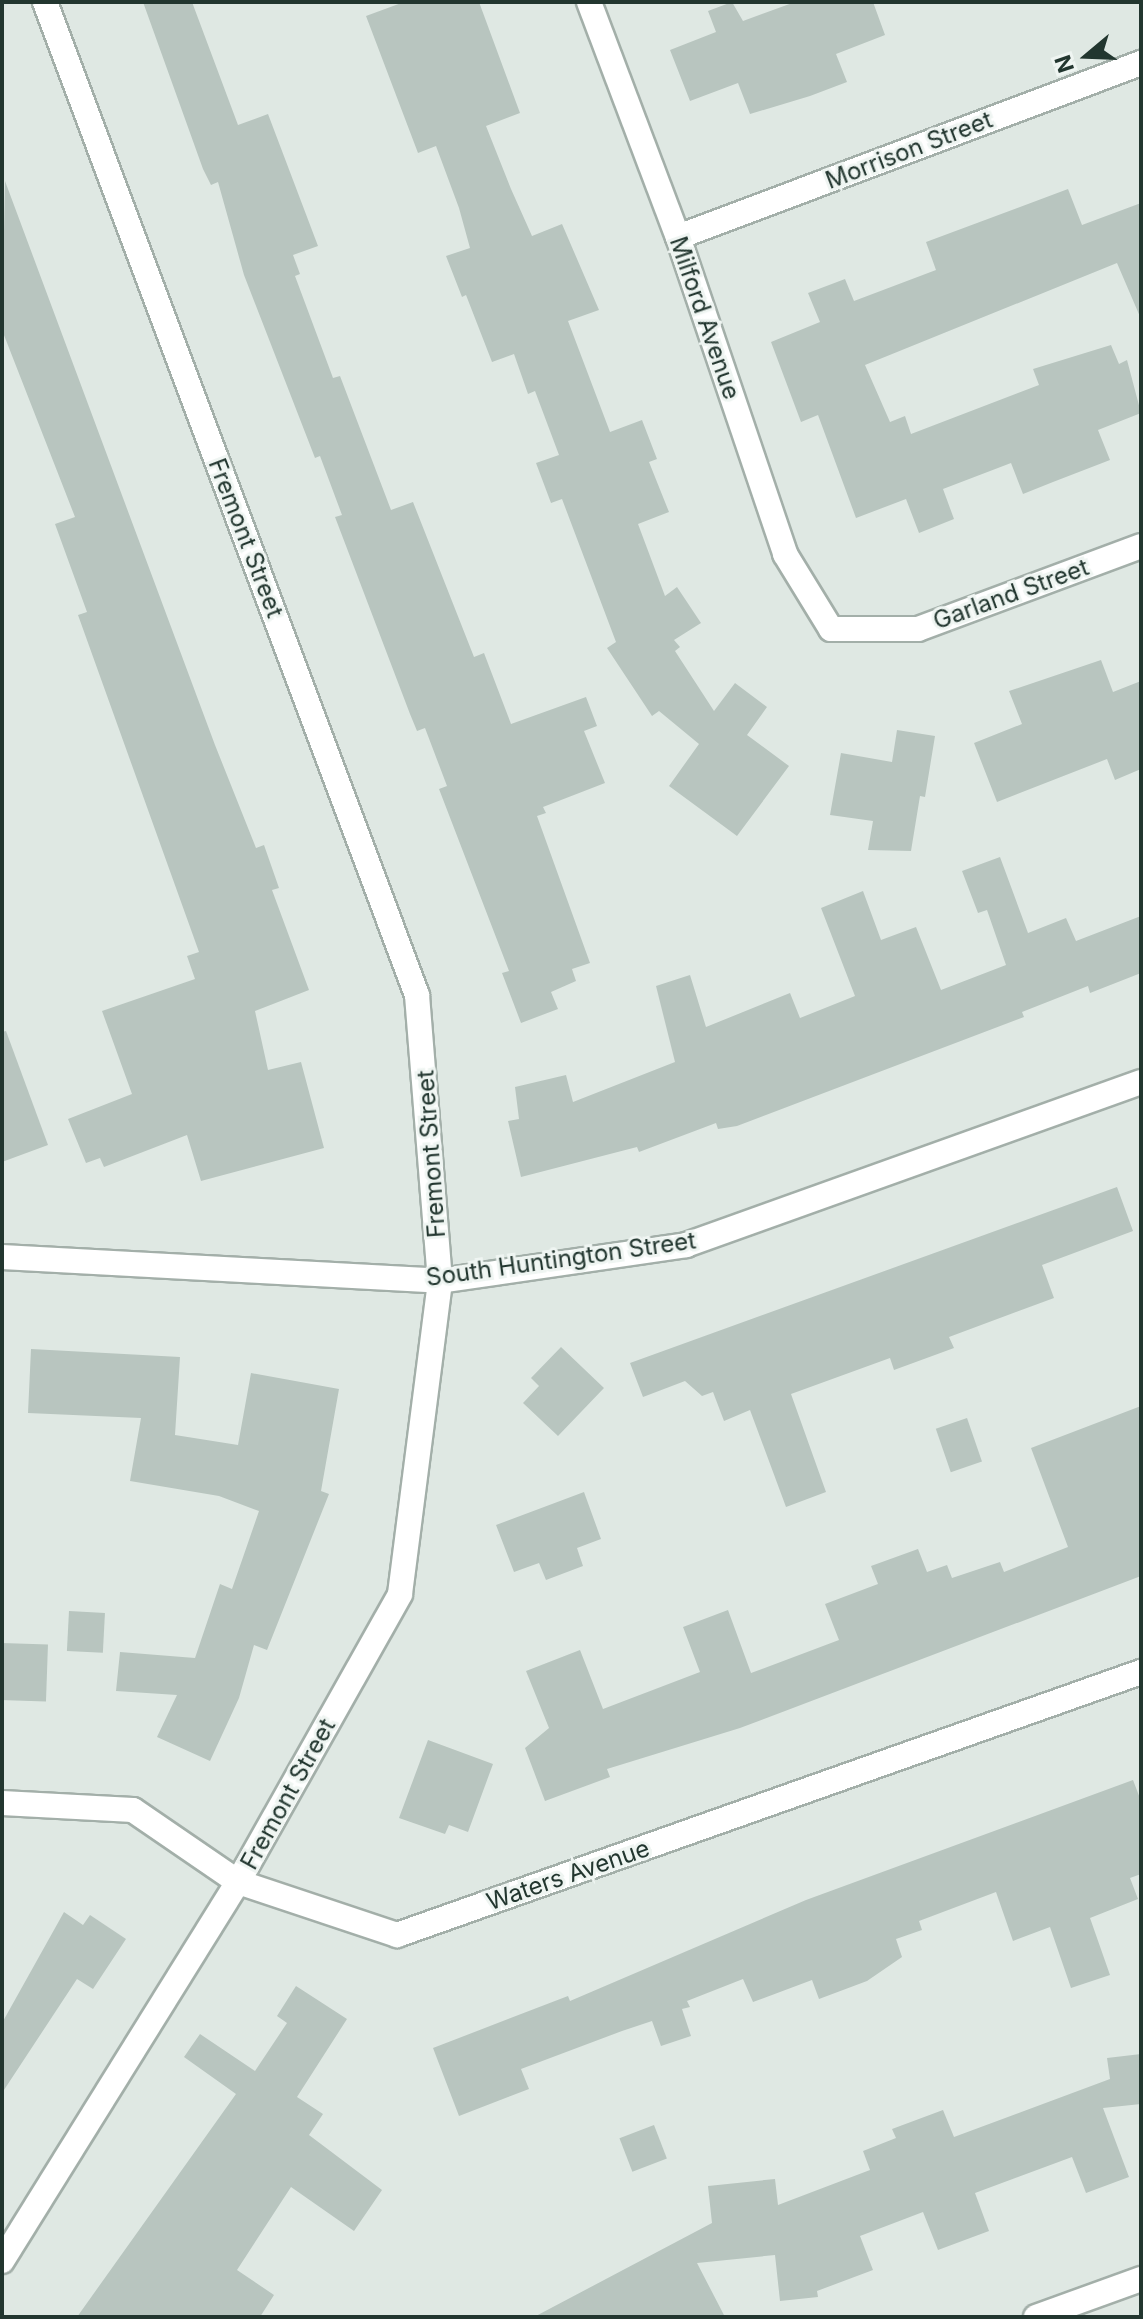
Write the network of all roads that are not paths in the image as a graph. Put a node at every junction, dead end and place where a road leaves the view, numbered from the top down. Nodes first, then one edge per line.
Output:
1 (45, 2) edge
2 (589, 2) edge
3 (1141, 63) edge
4 (678, 237) junction
5 (1141, 546) edge
6 (831, 629) joint
7 (1141, 1082) edge
8 (2, 1257) edge
9 (440, 1281) junction
10 (1141, 1672) edge
11 (2, 1803) edge
12 (238, 1882) junction
13 (2, 2261) edge
14 (1141, 2279) edge
15 (1036, 2317) edge

1 - 9 street, Fremont Street
2 - 4 street, Milford Avenue
3 - 4 street, Morrison Street
4 - 6 street, Milford Avenue
5 - 6 street, Garland Street
7 - 9 street, South Huntington Street
8 - 9 street, South Huntington Street
9 - 12 street, Fremont Street
10 - 12 street, Waters Avenue
11 - 12 street, Waters Avenue
12 - 13 street, Fremont Street
14 - 15 street

